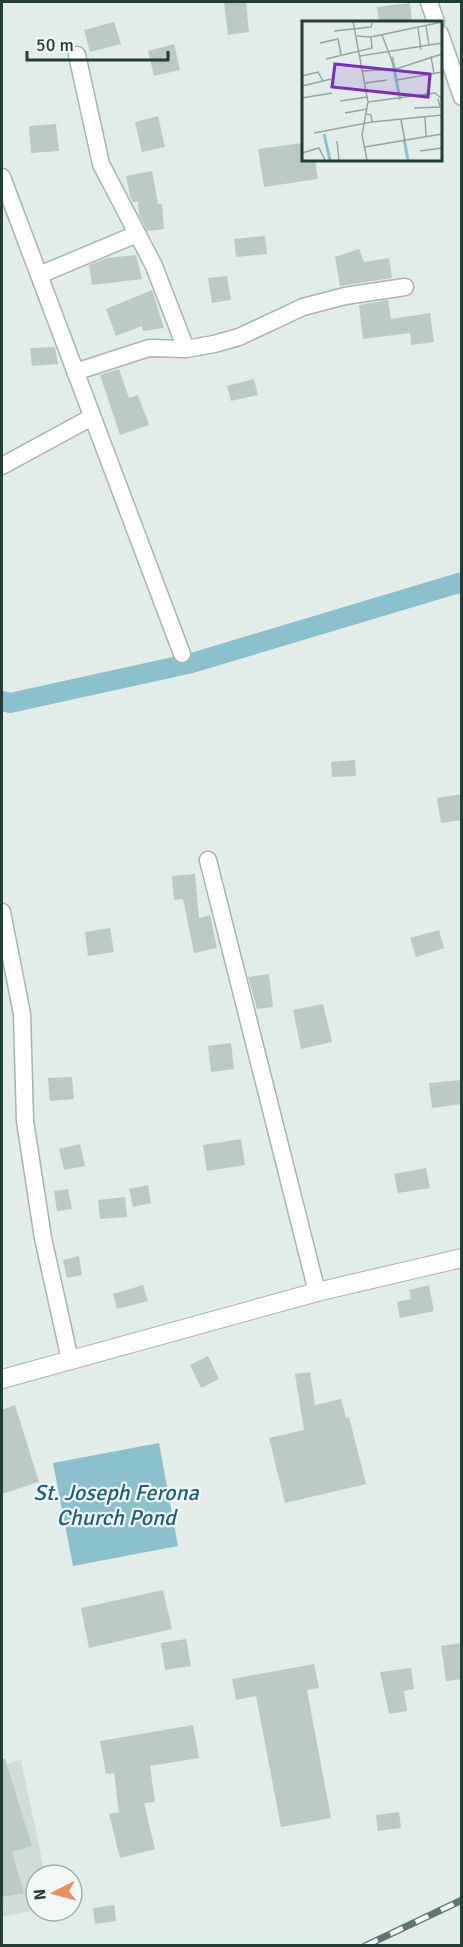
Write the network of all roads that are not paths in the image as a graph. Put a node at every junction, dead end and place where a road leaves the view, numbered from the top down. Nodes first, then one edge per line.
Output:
1 (429, 2) edge
2 (436, 21) edge
3 (442, 37) edge
4 (77, 55) dead end
5 (462, 97) edge
6 (2, 177) edge
7 (137, 234) junction
8 (39, 275) junction
9 (405, 287) dead end
10 (186, 349) junction
11 (75, 372) junction
12 (92, 417) junction
13 (2, 466) edge
14 (180, 648) dead end
15 (208, 860) dead end
16 (2, 912) edge
17 (462, 1258) edge
18 (317, 1292) junction
19 (70, 1360) junction
20 (2, 1379) edge

1 - 2 street
3 - 5 street
4 - 7 street
6 - 8 street
7 - 8 street
7 - 10 street
8 - 11 street
9 - 10 street
10 - 11 street
11 - 12 street
12 - 13 street
12 - 14 street
15 - 18 street
16 - 19 street
17 - 18 main road
18 - 19 main road
19 - 20 main road

